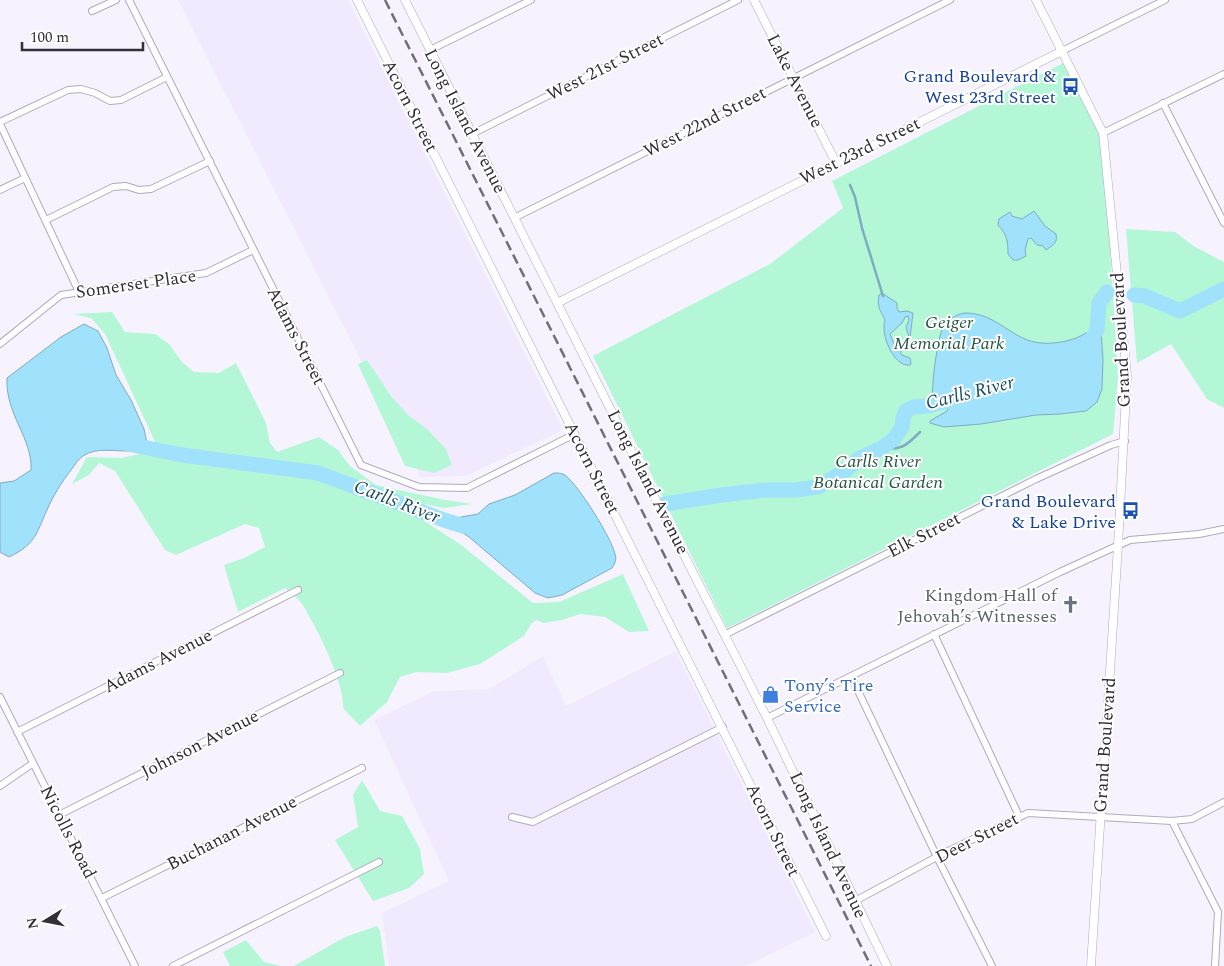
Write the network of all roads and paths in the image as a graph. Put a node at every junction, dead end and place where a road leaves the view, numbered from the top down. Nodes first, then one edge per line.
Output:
1 (116, 0) edge
2 (129, 0) edge
3 (357, 0) edge
4 (405, 0) edge
5 (531, 0) edge
6 (738, 0) edge
7 (754, 0) edge
8 (950, 0) edge
9 (1036, 0) edge
10 (1165, 0) edge
11 (92, 12) dead end
12 (430, 50) junction
13 (1062, 51) junction
14 (1224, 74) edge
15 (167, 77) junction
16 (793, 78) junction
17 (1163, 103) junction
18 (0, 123) edge
19 (472, 134) junction
20 (1102, 134) junction
21 (210, 161) junction
22 (836, 163) junction
23 (26, 178) junction
24 (0, 190) edge
25 (514, 218) junction
26 (46, 220) junction
27 (1224, 222) edge
28 (253, 250) junction
29 (79, 292) junction
30 (557, 303) junction
31 (0, 344) edge
32 (575, 434) junction
33 (1125, 441) junction
34 (1224, 529) edge
35 (1118, 546) junction
36 (298, 590) dead end
37 (726, 634) junction
38 (934, 634) junction
39 (340, 673) dead end
40 (851, 676) junction
41 (0, 697) edge
42 (768, 718) junction
43 (723, 727) junction
44 (17, 732) junction
45 (32, 764) junction
46 (362, 768) dead end
47 (0, 786) edge
48 (1224, 802) edge
49 (60, 815) junction
50 (1019, 816) junction
51 (512, 817) dead end
52 (1101, 817) junction
53 (1172, 821) junction
54 (936, 857) junction
55 (379, 862) dead end
56 (102, 898) junction
57 (855, 901) junction
58 (826, 936) dead end
59 (135, 966) edge
60 (173, 966) edge
61 (887, 966) edge
62 (992, 966) edge
63 (1091, 966) edge
64 (1214, 966) edge

1 - 11 street
2 - 15 street, Adams Street
3 - 32 street, Acorn Street
4 - 12 street, Long Island Avenue
5 - 12 street
6 - 19 street, West 21st Street
7 - 16 street, Lake Avenue
8 - 16 street, West 22nd Street
9 - 13 street, Grand Boulevard
10 - 13 street, West 23rd Street
12 - 19 street, Long Island Avenue
13 - 20 street, Grand Boulevard
13 - 22 street, West 23rd Street
14 - 17 street
15 - 18 street
15 - 21 street, Adams Street
16 - 22 street, Lake Avenue
16 - 25 street, West 22nd Street
17 - 20 street
17 - 27 street
18 - 23 street
19 - 25 street, Long Island Avenue
20 - 33 street, Grand Boulevard
21 - 26 street
21 - 28 street, Adams Street
22 - 30 street, West 23rd Street
23 - 24 street
23 - 26 street
25 - 30 street, Long Island Avenue
26 - 29 street
28 - 29 street, Somerset Place
28 - 32 street, Adams Street
29 - 31 street, Somerset Place
30 - 37 street, Long Island Avenue
32 - 43 street, Acorn Street
33 - 35 street, Grand Boulevard
33 - 37 street, Elk Street
34 - 35 street
35 - 38 street
35 - 52 street, Grand Boulevard
36 - 44 street, Adams Avenue
37 - 42 street, Long Island Avenue
38 - 40 street
38 - 50 street
39 - 49 street, Johnson Avenue
40 - 42 street
40 - 54 street
41 - 44 street, Nicolls Road
42 - 57 street, Long Island Avenue
43 - 51 street
43 - 58 street, Acorn Street
44 - 45 street, Nicolls Road
45 - 47 street
45 - 49 street, Nicolls Road
46 - 56 street, Buchanan Avenue
48 - 53 street, Deer Street
49 - 56 street, Nicolls Road
50 - 52 street, Deer Street
50 - 54 street, Deer Street
52 - 53 street, Deer Street
52 - 63 street, Grand Boulevard
53 - 64 street
54 - 57 street, Deer Street
54 - 62 street
55 - 60 street
56 - 59 street, Nicolls Road
57 - 61 street, Long Island Avenue

